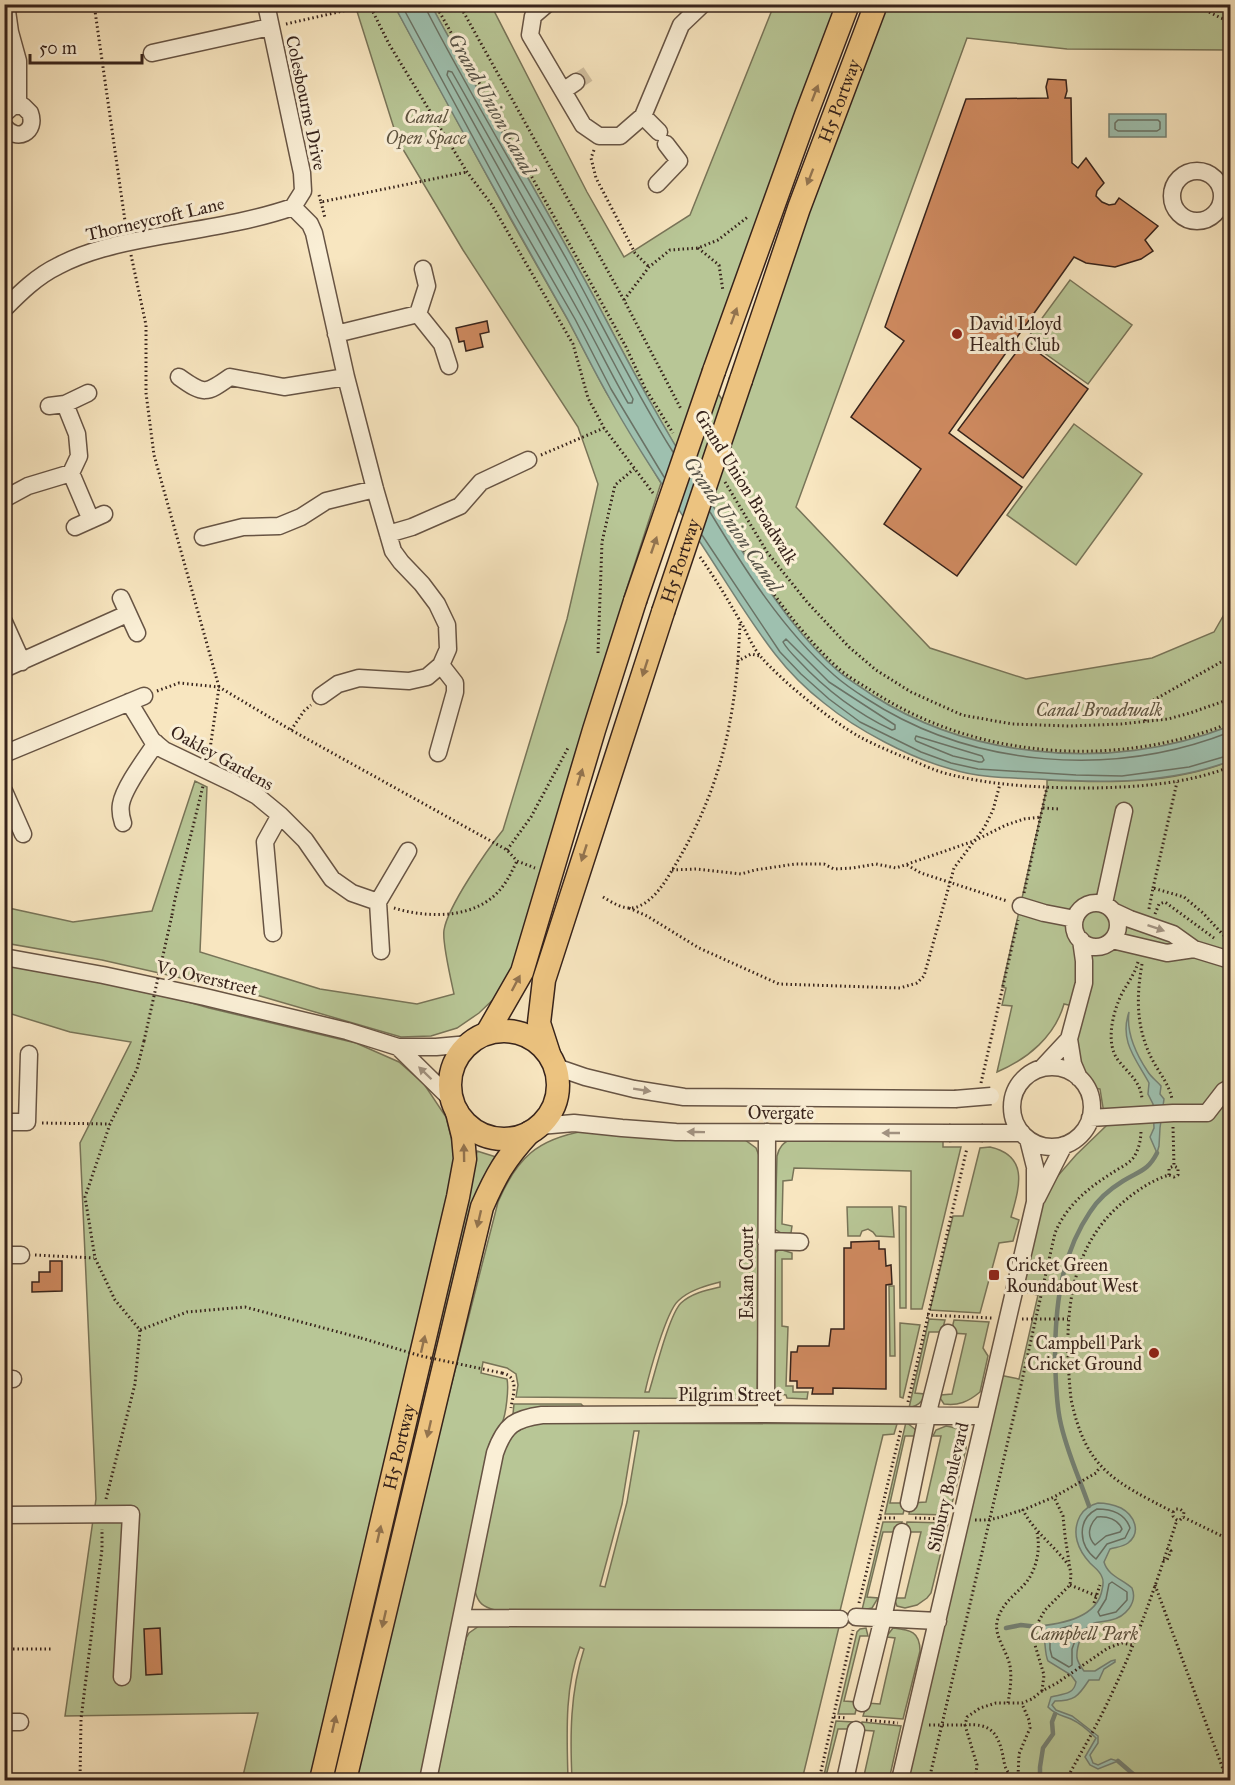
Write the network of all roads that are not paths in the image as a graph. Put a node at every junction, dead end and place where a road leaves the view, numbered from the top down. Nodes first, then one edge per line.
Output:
1 (6, 4) edge
2 (266, 4) edge
3 (547, 4) edge
4 (703, 4) edge
5 (848, 4) edge
6 (876, 4) edge
7 (270, 27) junction
8 (7, 32) edge
9 (152, 53) dead end
10 (11, 109) edge
11 (643, 116) junction
12 (4, 126) edge
13 (657, 184) dead end
14 (293, 207) junction
15 (423, 269) dead end
16 (4, 309) edge
17 (418, 314) junction
18 (336, 334) junction
19 (449, 366) dead end
20 (179, 377) dead end
21 (346, 377) junction
22 (88, 393) dead end
23 (528, 460) road end
24 (71, 473) junction
25 (375, 489) junction
26 (4, 499) edge
27 (75, 527) dead end
28 (388, 534) junction
29 (203, 537) dead end
30 (121, 598) dead end
31 (128, 614) junction
32 (4, 622) edge
33 (137, 633) dead end
34 (22, 662) junction
35 (441, 665) junction
36 (4, 669) edge
37 (321, 696) road end
38 (156, 743) junction
39 (438, 753) dead end
40 (4, 754) edge
41 (4, 791) edge
42 (1124, 811) dead end
43 (280, 815) junction
44 (123, 824) dead end
45 (22, 834) dead end
46 (408, 851) dead end
47 (378, 902) junction
48 (1021, 906) road end
49 (1109, 908) junction
50 (1075, 919) junction
51 (273, 933) dead end
52 (1081, 940) junction
53 (1110, 942) junction
54 (1194, 949) junction
55 (381, 951) dead end
56 (4, 957) edge
57 (1230, 960) edge
58 (1084, 983) junction
59 (478, 1039) junction
60 (1069, 1039) junction
61 (398, 1047) junction
62 (29, 1054) dead end
63 (552, 1061) junction
64 (1042, 1068) junction
65 (1079, 1078) junction
66 (1023, 1079) junction
67 (1230, 1088) edge
68 (454, 1106) junction
69 (1090, 1118) junction
70 (4, 1122) edge
71 (535, 1130) junction
72 (767, 1132) junction
73 (1025, 1136) junction
74 (1064, 1145) junction
75 (1035, 1202) junction
76 (766, 1241) junction
77 (800, 1242) dead end
78 (948, 1333) dead end
79 (766, 1414) junction
80 (927, 1416) junction
81 (985, 1416) junction
82 (909, 1503) dead end
83 (4, 1515) edge
84 (902, 1532) dead end
85 (462, 1618) junction
86 (883, 1618) junction
87 (938, 1621) junction
88 (122, 1677) dead end
89 (321, 1780) edge
90 (345, 1780) edge
91 (428, 1780) edge
92 (844, 1780) edge
93 (900, 1780) edge

1 - 8 street
2 - 7 street, Colesbourne Drive
3 - 11 street
4 - 11 street
59 -> 5 main road, H5 Portway, bridge
6 -> 63 main road, H5 Portway, bridge
7 - 9 street
7 - 14 street, Colesbourne Drive
8 - 10 street
10 - 12 street
11 - 13 street
14 - 16 street, Thorneycroft Lane
14 - 18 street
15 - 17 street
17 - 18 street
17 - 19 street
18 - 21 street
20 - 21 street
21 - 25 street
22 - 24 street
23 - 28 street
24 - 26 street
24 - 27 street
25 - 28 street
25 - 29 street
28 - 35 street
30 - 31 street
31 - 33 street
31 - 34 street
32 - 34 street
34 - 36 street
35 - 37 street
35 - 39 street
38 - 40 street, Oakley Gardens
38 - 43 street, Oakley Gardens
38 - 44 street
41 - 45 street
42 - 49 street
43 - 47 street, Oakley Gardens
43 - 51 street, Oakley Gardens
46 - 47 street
47 - 55 street
48 - 50 street
49 - 50 street
49 - 53 street
49 -> 54 street
50 - 52 street
52 - 53 street
52 - 58 street
53 - 54 street
53 - 58 street
54 - 57 street
56 - 61 street, V9 Overstreet
58 - 60 street
59 - 61 street, V9 Overstreet
59 - 63 main road
59 - 68 main road
60 - 64 street
60 - 65 street
68 -> 61 street, V9 Overstreet
62 - 70 street
63 -> 66 street, Overgate, bridge
63 - 71 main road
64 - 65 street
64 - 66 street
65 - 69 street
66 - 73 street
67 - 69 street
68 - 71 main road
89 -> 68 main road, H5 Portway
69 - 74 street
72 -> 71 street, Overgate
71 -> 90 main road, H5 Portway
73 -> 72 street, Overgate, bridge
72 - 76 street, Eskan Court
73 - 74 street
73 - 75 street
74 - 75 street
75 - 81 street, Silbury Boulevard
76 - 77 street
76 - 79 street, Eskan Court
78 - 80 street
79 - 80 street, Pilgrim Street
79 - 85 street, Pilgrim Street
80 - 81 street, Pilgrim Street
80 - 82 street
81 - 87 street, Silbury Boulevard
83 - 88 street
84 - 86 street
85 - 86 street
85 - 91 street
86 - 87 street
86 - 92 street
87 - 93 street, Silbury Boulevard

